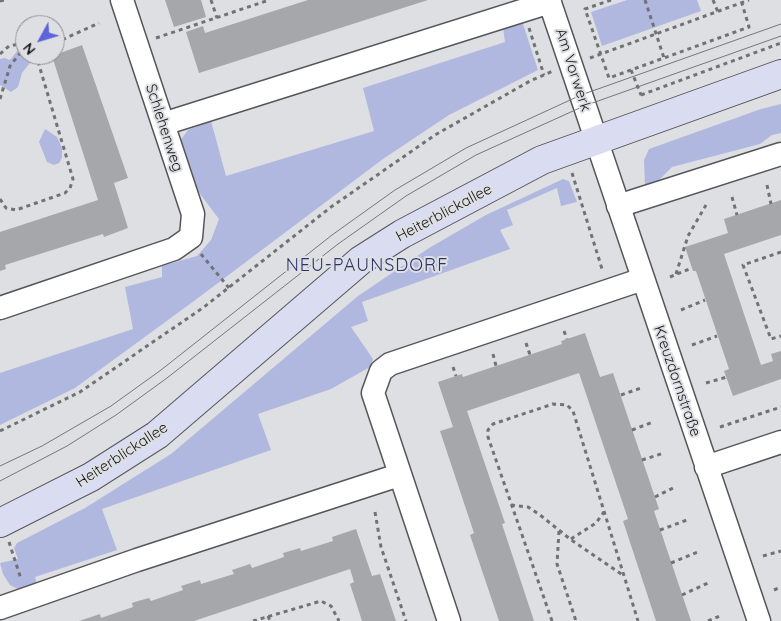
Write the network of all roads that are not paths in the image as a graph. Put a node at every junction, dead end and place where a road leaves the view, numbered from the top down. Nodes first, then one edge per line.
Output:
1 (122, 0) edge
2 (550, 1) edge
3 (781, 74) edge
4 (163, 124) junction
5 (596, 140) junction
6 (781, 154) edge
7 (618, 206) junction
8 (642, 279) junction
9 (0, 308) edge
10 (781, 442) edge
11 (706, 467) junction
12 (399, 475) junction
13 (4, 531) edge
14 (2, 610) edge
15 (449, 621) edge
16 (759, 621) edge

1 - 4 street, Schlehenweg
2 - 4 street
2 - 5 street, Am Vorwerk
3 - 5 main road, Heiterblickallee
4 - 9 street, Schlehenweg
5 - 7 street, Kreuzdornstraße
5 - 13 main road, Heiterblickallee
6 - 7 street
7 - 8 street, Kreuzdornstraße
8 - 11 street, Kreuzdornstraße
8 - 12 street
10 - 11 street
11 - 16 street, Kreuzdornstraße
12 - 14 street
12 - 15 street

